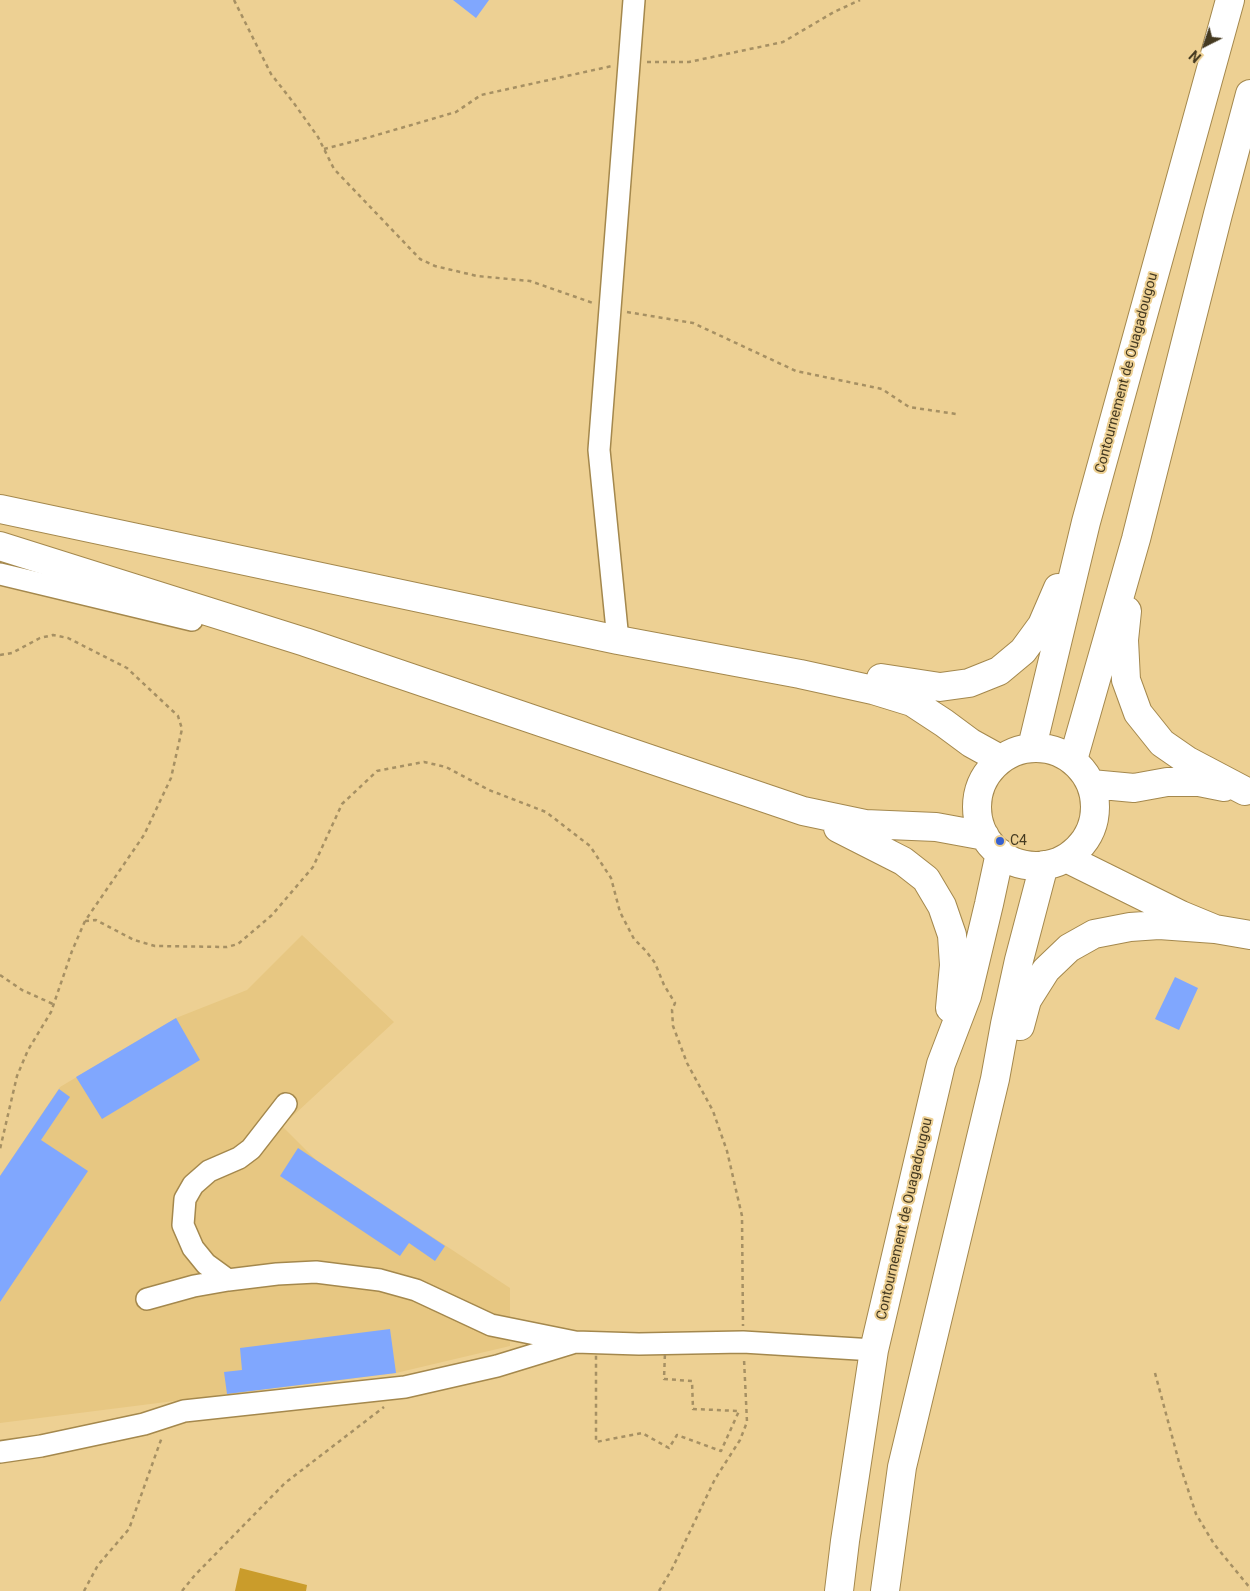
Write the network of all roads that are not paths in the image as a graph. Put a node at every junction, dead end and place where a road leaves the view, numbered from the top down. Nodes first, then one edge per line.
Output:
1 (634, 0) edge
2 (1230, 0) edge
3 (1250, 94) edge
4 (0, 508) edge
5 (1086, 522) junction
6 (1136, 540) junction
7 (0, 546) edge
8 (0, 574) edge
9 (192, 620) dead end
10 (618, 640) junction
11 (800, 674) junction
12 (1032, 748) junction
13 (1000, 759) junction
14 (1073, 760) junction
15 (1091, 784) junction
16 (1248, 792) edge
17 (803, 811) junction
18 (992, 845) junction
19 (1055, 862) junction
20 (1215, 929) junction
21 (1250, 935) edge
22 (941, 1064) junction
23 (996, 1079) junction
24 (286, 1104) dead end
25 (228, 1280) junction
26 (147, 1299) dead end
27 (575, 1342) junction
28 (874, 1350) junction
29 (0, 1452) edge
30 (839, 1591) edge
31 (886, 1591) edge

1 - 10 street
2 - 5 highway, Contournement de Ouagadougou
3 - 6 highway
4 - 10 highway
5 - 11 highway
5 - 12 highway, Contournement de Ouagadougou
6 - 14 highway
6 - 16 highway
7 - 17 highway
8 - 9 street
10 - 11 highway
11 - 13 highway
12 - 13 highway
12 - 14 highway
13 - 18 highway
14 - 15 highway
15 - 16 highway
15 - 19 highway
17 - 18 highway
17 - 22 highway
18 - 19 highway
18 - 22 highway, Contournement de Ouagadougou
19 - 20 highway
19 - 23 highway
20 - 21 highway
20 - 23 highway
22 - 28 highway, Contournement de Ouagadougou
23 - 31 highway
24 - 25 street
25 - 26 street
25 - 27 street
27 - 28 street
27 - 29 street
28 - 30 highway, Contournement de Ouagadougou

